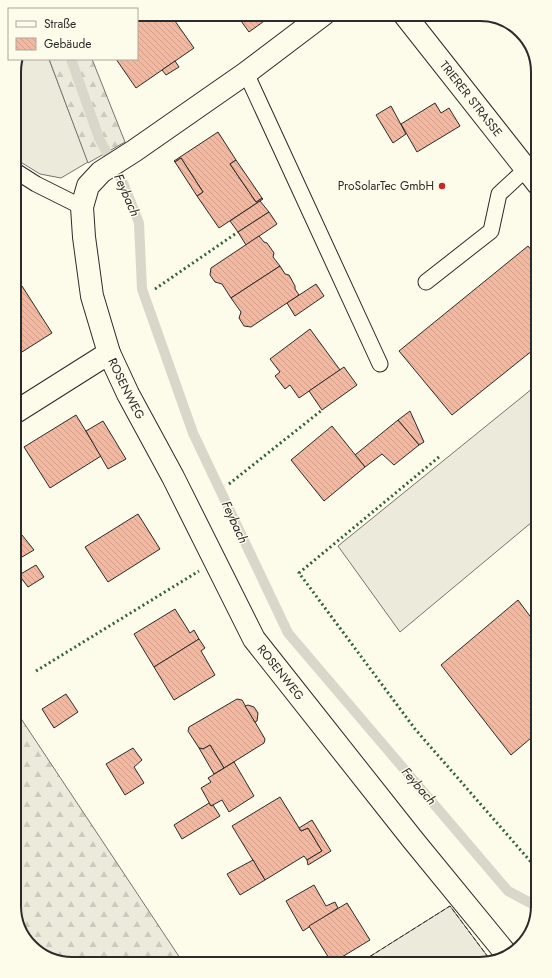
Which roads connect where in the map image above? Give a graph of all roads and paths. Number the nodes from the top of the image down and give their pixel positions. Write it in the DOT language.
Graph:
graph roads {
  1 [pos="315,21"];
  2 [pos="409,21"];
  3 [pos="246,73"];
  4 [pos="21,174"];
  5 [pos="531,176"];
  6 [pos="531,178"];
  7 [pos="82,207"];
  8 [pos="426,282"];
  9 [pos="109,353"];
  10 [pos="380,364"];
  11 [pos="21,409"];
  12 [pos="504,951"];
  1 -- 3 [label="street, ROSENWEG"];
  2 -- 5 [label="street, TRIERER STRASSE"];
  3 -- 7 [label="street, ROSENWEG"];
  3 -- 10 [label="lane"];
  4 -- 7 [label="lane"];
  6 -- 8 [label="lane"];
  7 -- 9 [label="street, ROSENWEG"];
  9 -- 11 [label="street, ROSENWEG"];
  9 -- 12 [label="street, ROSENWEG"];
}
